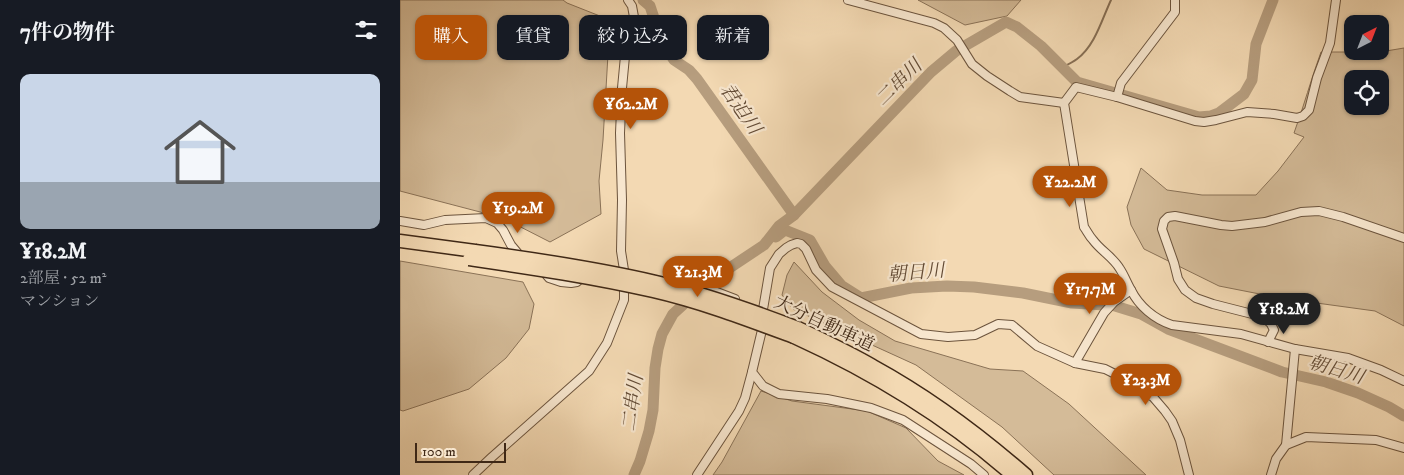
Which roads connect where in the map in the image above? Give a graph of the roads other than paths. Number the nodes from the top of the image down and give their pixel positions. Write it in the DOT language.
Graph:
graph roads {
  1 [pos="628,0"];
  2 [pos="848,0"];
  3 [pos="1175,0"];
  4 [pos="1336,0"];
  5 [pos="1117,97"];
  6 [pos="1064,103"];
  7 [pos="400,221"];
  8 [pos="1404,238"];
  9 [pos="400,241"];
  10 [pos="400,249"];
  11 [pos="472,255"];
  12 [pos="624,270"];
  13 [pos="1131,290"];
  14 [pos="762,309"];
  15 [pos="796,333"];
  16 [pos="1268,342"];
  17 [pos="1295,349"];
  18 [pos="1075,363"];
  19 [pos="752,372"];
  20 [pos="1404,381"];
  21 [pos="1286,445"];
  22 [pos="1404,448"];
  23 [pos="473,475"];
  24 [pos="696,475"];
  25 [pos="984,475"];
  26 [pos="1012,475"];
  27 [pos="1026,475"];
  28 [pos="1189,475"];
  29 [pos="1271,475"];
  1 -- 12 [label="street"];
  2 -- 6 [label="street"];
  3 -- 5 [label="street"];
  4 -- 5 [label="street"];
  5 -- 6 [label="street"];
  6 -- 13 [label="street"];
  7 -- 12 [label="street"];
  8 -- 16 [label="street"];
  9 -- 11 [label="highway, 大分自動車道"];
  10 -- 11 [label="highway, 大分自動車道"];
  11 -- 15 [label="highway, 大分自動車道, bridge"];
  12 -- 14 [label="street"];
  12 -- 23 [label="street"];
  13 -- 16 [label="street"];
  13 -- 18 [label="street"];
  14 -- 18 [label="street"];
  14 -- 19 [label="street"];
  15 -- 26 [label="highway, 大分自動車道"];
  15 -- 27 [label="highway, 大分自動車道"];
  16 -- 17 [label="street"];
  17 -- 20 [label="street"];
  17 -- 21 [label="street"];
  18 -- 28 [label="street"];
  19 -- 24 [label="street"];
  19 -- 25 [label="street"];
  21 -- 22 [label="street"];
  21 -- 29 [label="street"];
}
